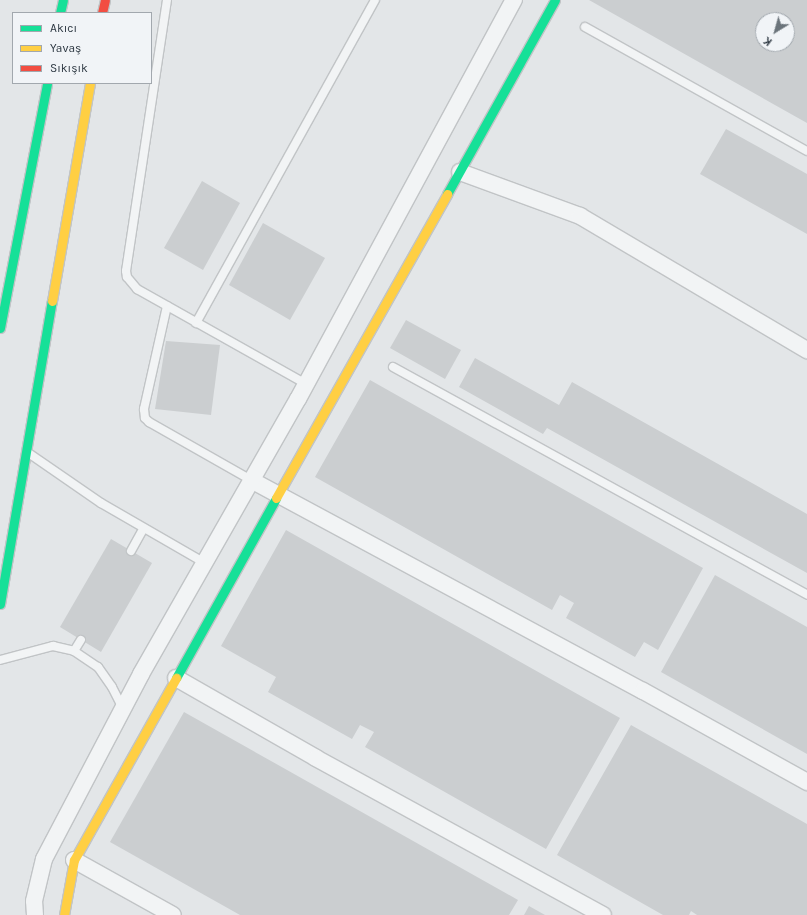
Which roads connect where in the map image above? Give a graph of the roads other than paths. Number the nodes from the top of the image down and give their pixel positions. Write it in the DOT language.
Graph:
graph roads {
  1 [pos="63,0"];
  2 [pos="105,0"];
  3 [pos="168,0"];
  4 [pos="375,0"];
  5 [pos="514,0"];
  6 [pos="555,0"];
  7 [pos="60,12"];
  8 [pos="102,12"];
  9 [pos="585,27"];
  10 [pos="47,84"];
  11 [pos="90,84"];
  12 [pos="807,151"];
  13 [pos="460,172"];
  14 [pos="167,306"];
  15 [pos="196,322"];
  16 [pos="0,328"];
  17 [pos="807,350"];
  18 [pos="393,367"];
  19 [pos="306,384"];
  20 [pos="26,451"];
  21 [pos="251,480"];
  22 [pos="278,494"];
  23 [pos="144,528"];
  24 [pos="131,551"];
  25 [pos="204,563"];
  26 [pos="807,595"];
  27 [pos="0,604"];
  28 [pos="81,640"];
  29 [pos="74,651"];
  30 [pos="0,660"];
  31 [pos="176,678"];
  32 [pos="123,709"];
  33 [pos="807,782"];
  34 [pos="74,860"];
  35 [pos="35,915"];
  36 [pos="64,915"];
  37 [pos="173,915"];
  38 [pos="603,915"];
  1 -- 7 [label="street"];
  2 -- 8 [label="street"];
  3 -- 14 [label="lane"];
  4 -- 15 [label="lane"];
  5 -- 19 [label="street"];
  6 -- 13 [label="street"];
  9 -- 12 [label="lane"];
  10 -- 16 [label="street"];
  11 -- 20 [label="street"];
  13 -- 17 [label="street"];
  13 -- 22 [label="street"];
  14 -- 15 [label="lane"];
  14 -- 21 [label="lane"];
  15 -- 19 [label="lane"];
  18 -- 26 [label="lane"];
  19 -- 21 [label="street"];
  20 -- 23 [label="lane"];
  20 -- 27 [label="street"];
  21 -- 22 [label="street"];
  21 -- 25 [label="street"];
  22 -- 31 [label="street"];
  22 -- 33 [label="street"];
  23 -- 24 [label="lane"];
  23 -- 25 [label="lane"];
  25 -- 32 [label="street"];
  28 -- 29 [label="lane"];
  29 -- 30 [label="lane"];
  29 -- 32 [label="lane"];
  31 -- 34 [label="street"];
  31 -- 38 [label="street"];
  32 -- 35 [label="street"];
  34 -- 36 [label="street"];
  34 -- 37 [label="street"];
}
